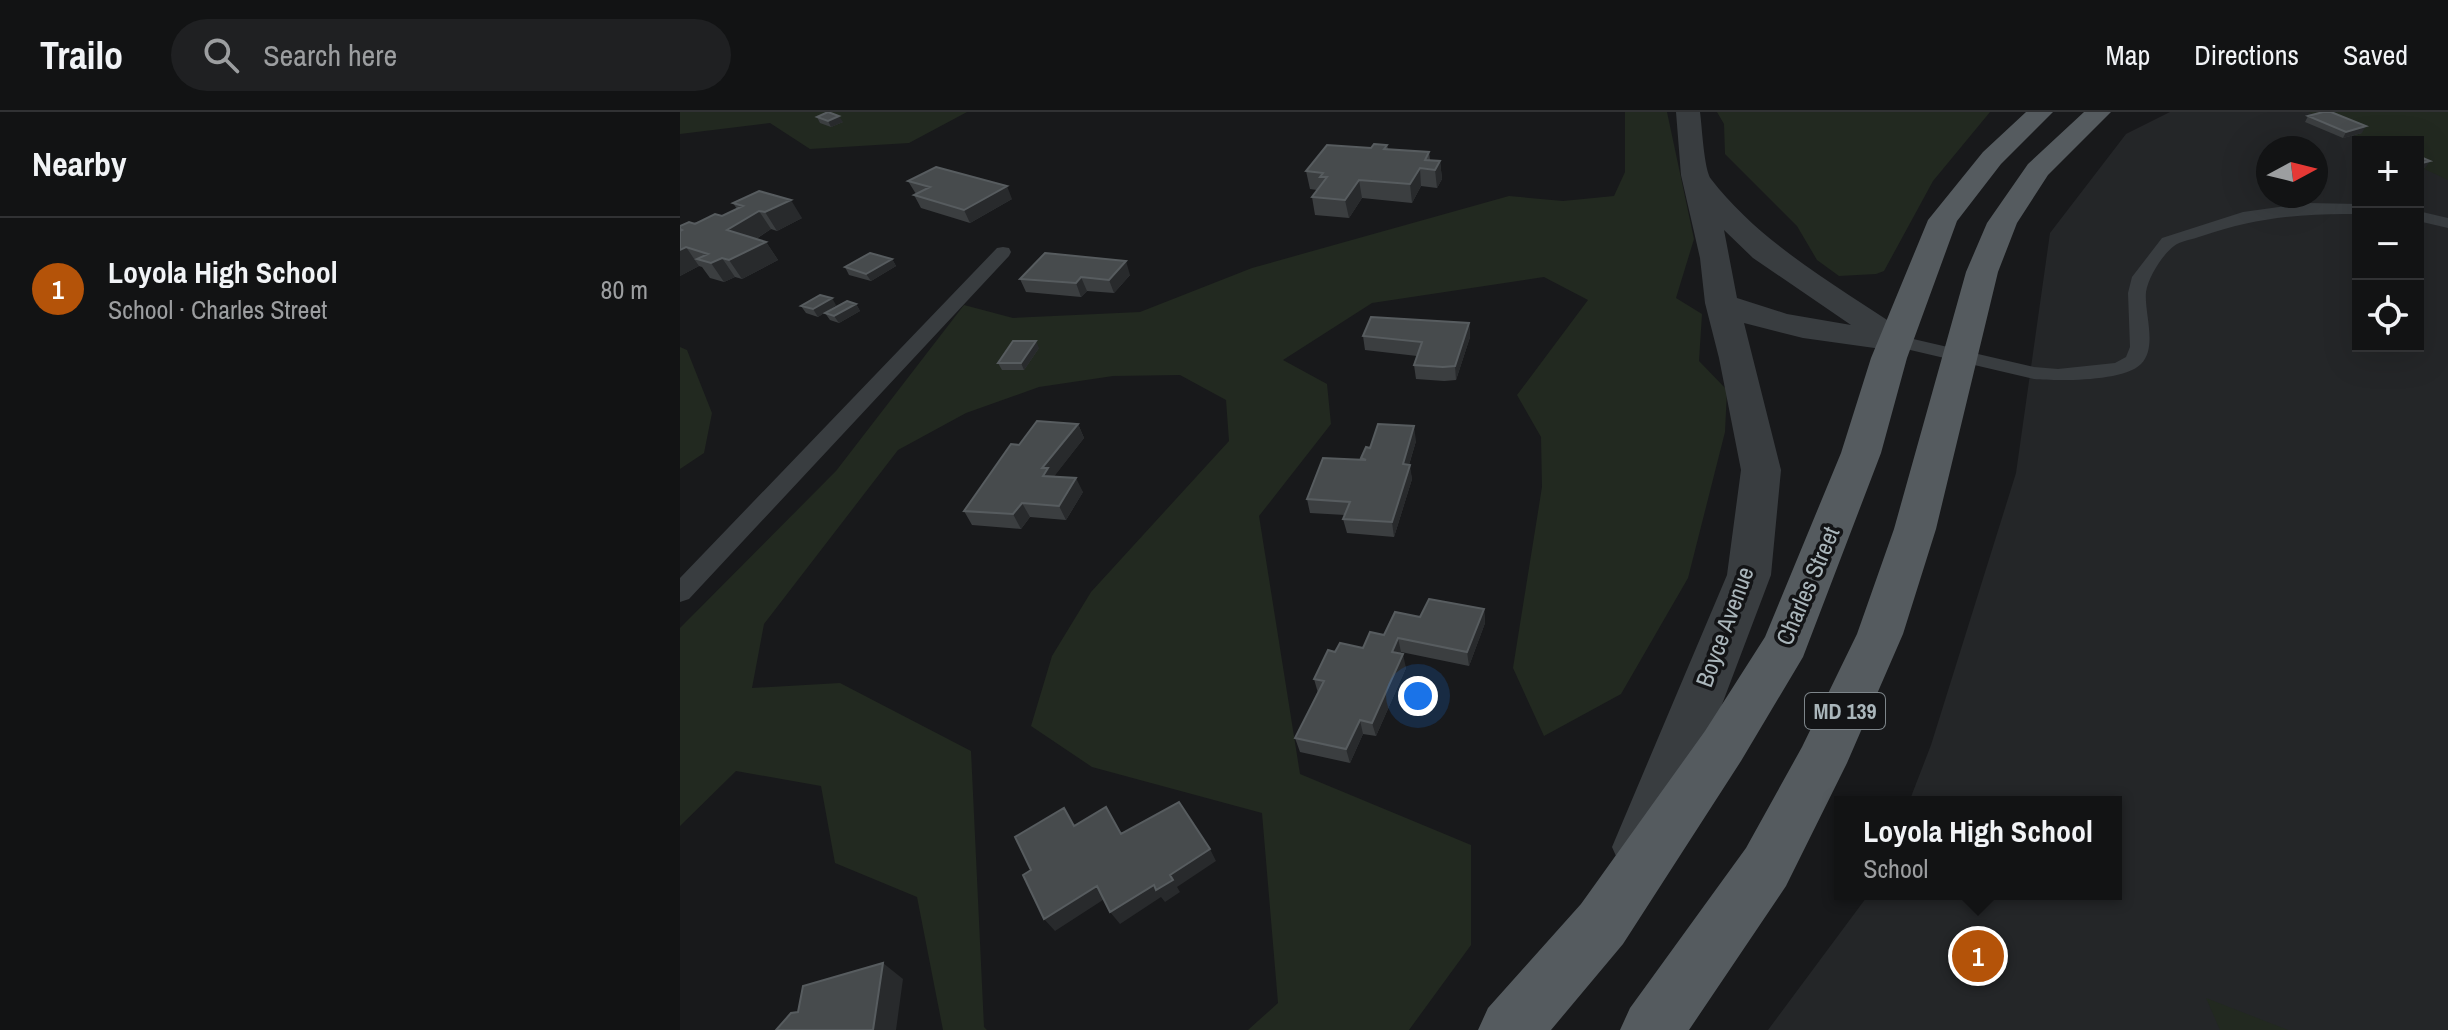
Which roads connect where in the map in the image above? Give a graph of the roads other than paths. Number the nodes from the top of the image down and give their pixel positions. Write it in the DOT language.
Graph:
graph roads {
  1 [pos="1688,112"];
  2 [pos="2041,112"];
  3 [pos="2099,112"];
  4 [pos="1695,175"];
  5 [pos="2352,209"];
  6 [pos="2424,217"];
  7 [pos="2448,223"];
  8 [pos="1003,252"];
  9 [pos="1721,303"];
  10 [pos="1896,341"];
  11 [pos="1960,357"];
  12 [pos="680,593"];
  13 [pos="1622,893"];
  14 [pos="1510,1030"];
  15 [pos="1652,1030"];
  1 -- 4 [label="street, Boyce Avenue"];
  2 -- 10 [label="main road, Charles Street"];
  3 -- 11 [label="main road, MD 139"];
  4 -- 9 [label="street, Boyce Avenue"];
  4 -- 10 [label="street"];
  5 -- 11 [label="lane"];
  6 -- 7 [label="lane"];
  8 -- 12 [label="lane"];
  9 -- 10 [label="street"];
  9 -- 13 [label="street, Boyce Avenue"];
  10 -- 11 [label="lane"];
  10 -- 13 [label="main road, Charles Street"];
  11 -- 15 [label="main road, MD 139"];
  13 -- 14 [label="main road, Charles Street"];
}
